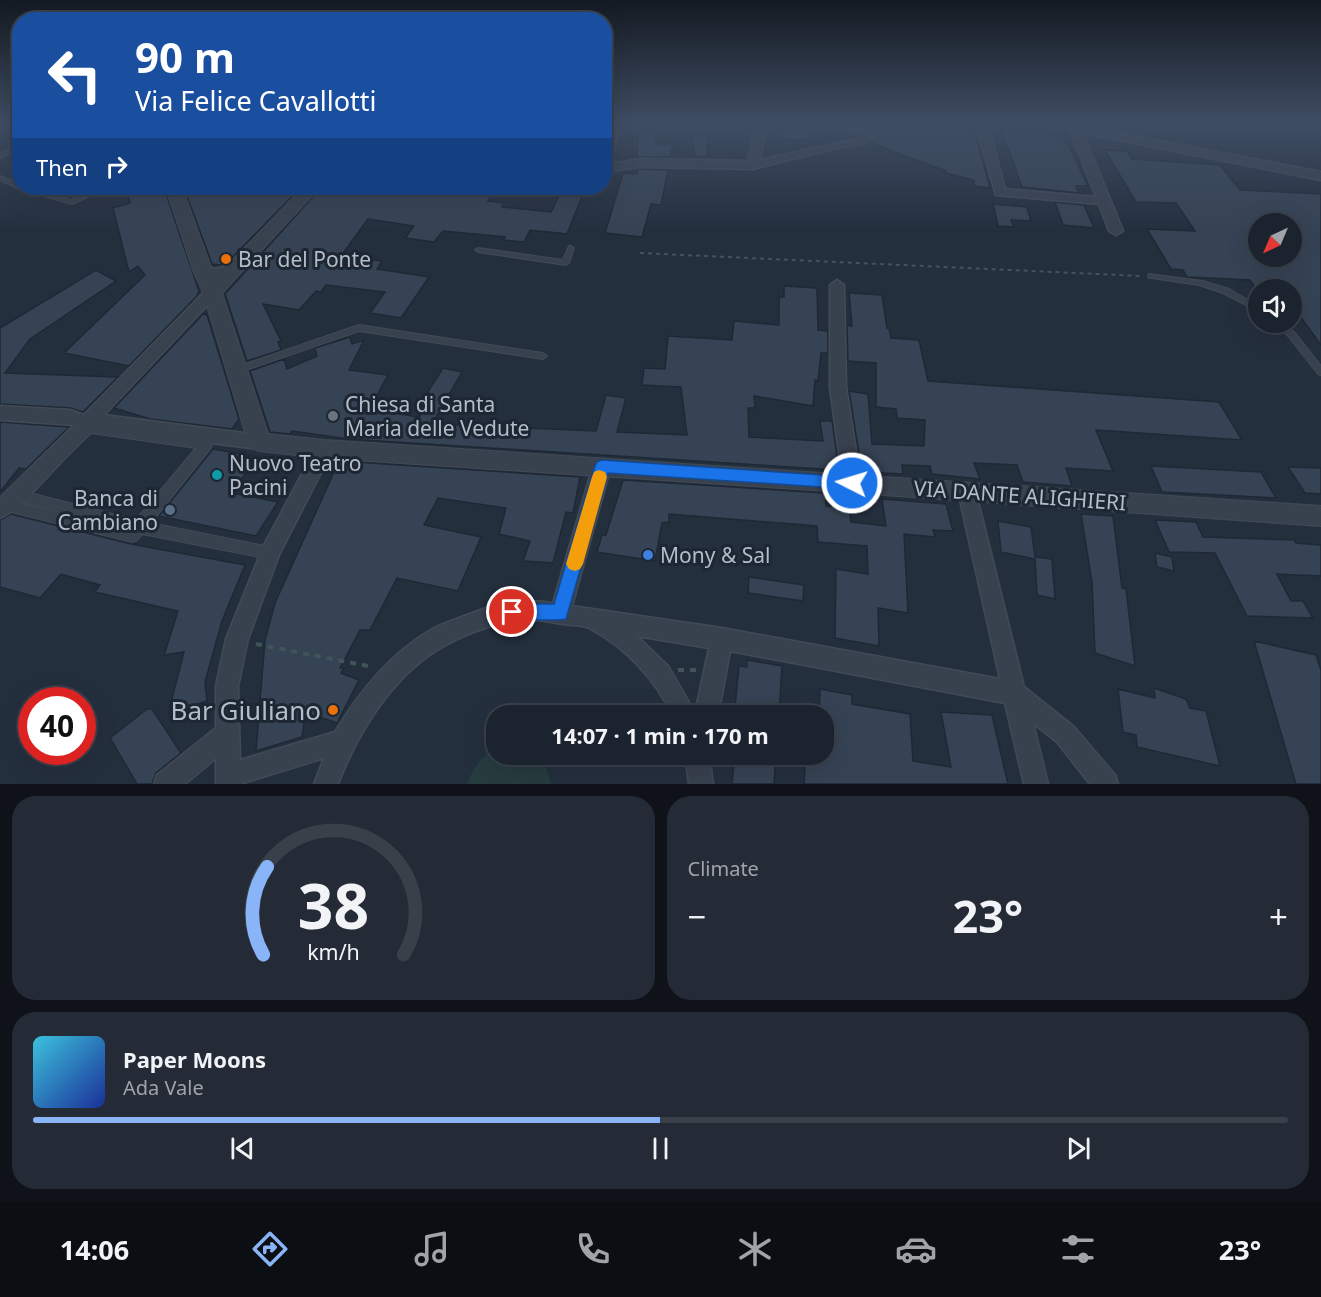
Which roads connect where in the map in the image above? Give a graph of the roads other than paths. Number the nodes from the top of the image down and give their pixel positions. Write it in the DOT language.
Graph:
graph roads {
  1 [pos="754,159"];
  2 [pos="780,159"];
  3 [pos="991,159"];
  4 [pos="1087,159"];
  5 [pos="1232,159"];
  6 [pos="753,165"];
  7 [pos="612,167"];
  8 [pos="1321,176"];
  9 [pos="48,195"];
  10 [pos="88,195"];
  11 [pos="176,195"];
  12 [pos="304,195"];
  13 [pos="1104,201"];
  14 [pos="1116,231"];
  15 [pos="571,249"];
  16 [pos="478,250"];
  17 [pos="236,267"];
  18 [pos="202,270"];
  19 [pos="1152,276"];
  20 [pos="837,285"];
  21 [pos="212,292"];
  22 [pos="1248,303"];
  23 [pos="1291,333"];
  24 [pos="543,356"];
  25 [pos="236,370"];
  26 [pos="1321,372"];
  27 [pos="0,413"];
  28 [pos="86,422"];
  29 [pos="259,441"];
  30 [pos="324,448"];
  31 [pos="602,466"];
  32 [pos="852,483"];
  33 [pos="967,490"];
  34 [pos="12,493"];
  35 [pos="0,510"];
  36 [pos="1321,516"];
  37 [pos="139,527"];
  38 [pos="270,553"];
  39 [pos="560,613"];
  40 [pos="723,639"];
  41 [pos="1014,693"];
  42 [pos="679,705"];
  43 [pos="708,705"];
  44 [pos="228,733"];
  45 [pos="343,741"];
  46 [pos="698,765"];
  47 [pos="324,779"];
  48 [pos="228,780"];
  49 [pos="166,784"];
  50 [pos="701,784"];
  51 [pos="1036,784"];
  52 [pos="1106,784"];
  1 -- 6 [label="street"];
  2 -- 6 [label="street"];
  3 -- 13 [label="street"];
  4 -- 13 [label="street"];
  5 -- 8 [label="street"];
  6 -- 7 [label="street"];
  9 -- 10 [label="lane"];
  11 -- 18 [label="street"];
  12 -- 17 [label="street"];
  13 -- 14 [label="street"];
  15 -- 16 [label="lane"];
  17 -- 18 [label="street"];
  17 -- 21 [label="street"];
  18 -- 21 [label="street"];
  19 -- 22 [label="lane"];
  20 -- 32 [label="street"];
  21 -- 25 [label="street"];
  21 -- 28 [label="street"];
  23 -- 26 [label="lane"];
  24 -- 25 [label="lane"];
  25 -- 29 [label="street"];
  27 -- 28 [label="street"];
  28 -- 29 [label="street"];
  28 -- 34 [label="street"];
  29 -- 30 [label="street, VIA DANTE ALIGHIERI"];
  30 -- 31 [label="street, VIA DANTE ALIGHIERI"];
  30 -- 38 [label="street"];
  31 -- 32 [label="street, VIA DANTE ALIGHIERI"];
  31 -- 39 [label="street"];
  32 -- 33 [label="street, VIA DANTE ALIGHIERI"];
  33 -- 36 [label="street, VIA DANTE ALIGHIERI"];
  33 -- 41 [label="street"];
  34 -- 35 [label="street"];
  34 -- 37 [label="street"];
  34 -- 37 [label="street"];
  37 -- 38 [label="street"];
  38 -- 44 [label="street"];
  39 -- 40 [label="street"];
  39 -- 42 [label="street"];
  39 -- 45 [label="street"];
  40 -- 41 [label="street"];
  40 -- 43 [label="street"];
  41 -- 51 [label="street"];
  41 -- 52 [label="street"];
  44 -- 48 [label="street"];
  44 -- 49 [label="street"];
  45 -- 47 [label="street"];
  45 -- 48 [label="street"];
  46 -- 50 [label="street"];
}
